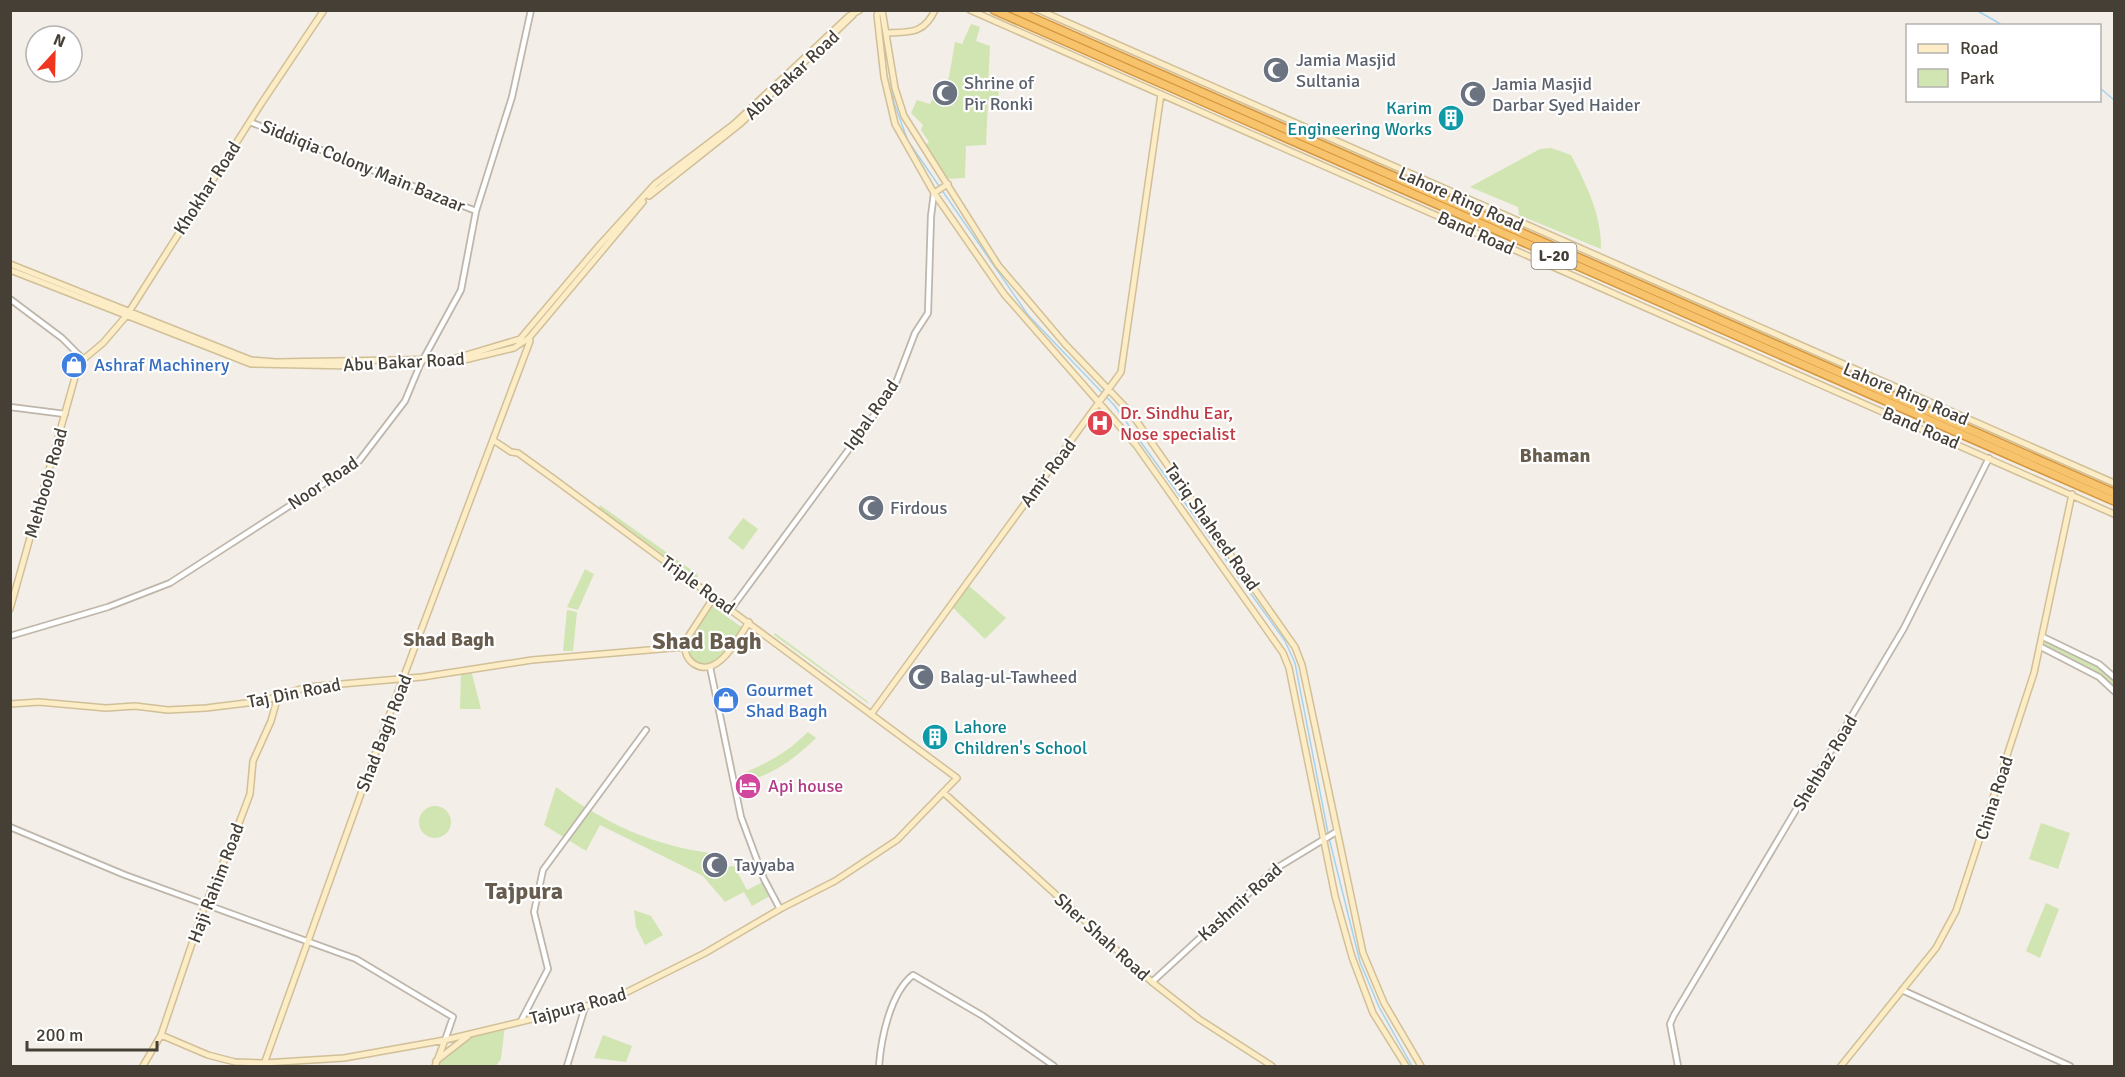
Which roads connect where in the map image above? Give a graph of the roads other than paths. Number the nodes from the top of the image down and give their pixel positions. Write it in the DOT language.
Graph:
graph roads {
  1 [pos="324,10"];
  2 [pos="531,10"];
  3 [pos="881,10"];
  4 [pos="935,10"];
  5 [pos="970,10"];
  6 [pos="994,10"];
  7 [pos="1015,10"];
  8 [pos="1039,10"];
  9 [pos="857,12"];
  10 [pos="887,33"];
  11 [pos="1161,94"];
  12 [pos="250,122"];
  13 [pos="947,185"];
  14 [pos="935,192"];
  15 [pos="476,211"];
  16 [pos="10,264"];
  17 [pos="10,270"];
  18 [pos="10,299"];
  19 [pos="128,313"];
  20 [pos="528,336"];
  21 [pos="83,359"];
  22 [pos="421,363"];
  23 [pos="1110,391"];
  24 [pos="1101,402"];
  25 [pos="10,407"];
  26 [pos="65,414"];
  27 [pos="494,440"];
  28 [pos="1989,458"];
  29 [pos="2115,483"];
  30 [pos="2115,493"];
  31 [pos="2072,494"];
  32 [pos="2115,501"];
  33 [pos="2115,514"];
  34 [pos="714,597"];
  35 [pos="10,609"];
  36 [pos="731,609"];
  37 [pos="749,622"];
  38 [pos="10,636"];
  39 [pos="2043,636"];
  40 [pos="684,647"];
  41 [pos="2041,647"];
  42 [pos="710,667"];
  43 [pos="2115,677"];
  44 [pos="404,679"];
  45 [pos="2115,692"];
  46 [pos="278,696"];
  47 [pos="10,704"];
  48 [pos="872,713"];
  49 [pos="646,730"];
  50 [pos="957,778"];
  51 [pos="944,793"];
  52 [pos="10,827"];
  53 [pos="1336,832"];
  54 [pos="1325,837"];
  55 [pos="205,905"];
  56 [pos="780,909"];
  57 [pos="308,940"];
  58 [pos="1152,982"];
  59 [pos="1902,990"];
  60 [pos="585,1007"];
  61 [pos="521,1021"];
  62 [pos="471,1034"];
  63 [pos="160,1035"];
  64 [pos="445,1040"];
  65 [pos="435,1064"];
  66 [pos="264,1065"];
  67 [pos="143,1066"];
  68 [pos="567,1066"];
  69 [pos="879,1066"];
  70 [pos="1054,1066"];
  71 [pos="1272,1066"];
  72 [pos="1406,1066"];
  73 [pos="1421,1066"];
  74 [pos="1678,1066"];
  75 [pos="1841,1066"];
  76 [pos="2070,1066"];
  1 -- 12 [label="main road, Khokhar Road"];
  2 -- 15 [label="street, Noor Road"];
  3 -- 10 [label="main road, Tariq Shaheed Road"];
  3 -- 14 [label="main road, Tariq Shaheed Road"];
  4 -- 10 [label="main road"];
  5 -- 11 [label="main road, Band Road"];
  6 -- 32 [label="highway, Lahore Ring Road / L-20"];
  7 -- 30 [label="highway, Lahore Ring Road / L-20"];
  8 -- 29 [label="main road, Band Road"];
  9 -- 20 [label="main road, Abu Bakar Road"];
  10 -- 13 [label="main road, Tariq Shaheed Road"];
  11 -- 23 [label="main road, Amir Road"];
  11 -- 28 [label="main road, Band Road"];
  12 -- 15 [label="street, Siddiqia Colony Main Bazaar"];
  12 -- 19 [label="main road, Khokhar Road"];
  13 -- 14 [label="main road"];
  13 -- 23 [label="main road, Tariq Shaheed Road"];
  14 -- 24 [label="main road, Tariq Shaheed Road"];
  14 -- 36 [label="street, Iqbal Road"];
  15 -- 22 [label="street, Noor Road"];
  16 -- 19 [label="main road, Abu Bakar Road"];
  17 -- 19 [label="main road, Abu Bakar Road"];
  18 -- 21 [label="street"];
  19 -- 21 [label="main road, Khokhar Road"];
  19 -- 22 [label="main road, Abu Bakar Road"];
  20 -- 22 [label="main road, Abu Bakar Road"];
  20 -- 27 [label="main road, Shad Bagh Road"];
  21 -- 26 [label="main road, Mehboob Road"];
  22 -- 38 [label="street, Noor Road"];
  23 -- 24 [label="main road, Amir Road"];
  23 -- 53 [label="main road, Tariq Shaheed Road"];
  24 -- 48 [label="main road, Amir Road"];
  24 -- 54 [label="main road, Tariq Shaheed Road"];
  25 -- 26 [label="street"];
  26 -- 35 [label="main road, Mehboob Road"];
  27 -- 34 [label="main road, Triple Road"];
  27 -- 44 [label="main road, Shad Bagh Road"];
  28 -- 31 [label="main road, Band Road"];
  28 -- 74 [label="street, Shehbaz Road"];
  31 -- 33 [label="main road, Band Road"];
  31 -- 39 [label="main road, China Road"];
  34 -- 36 [label="main road, Triple Road"];
  34 -- 40 [label="main road"];
  36 -- 37 [label="main road, Triple Road"];
  37 -- 42 [label="main road"];
  37 -- 48 [label="main road, Triple Road"];
  39 -- 41 [label="main road, China Road"];
  39 -- 43 [label="street"];
  40 -- 42 [label="main road"];
  40 -- 44 [label="main road, Taj Din Road"];
  41 -- 45 [label="street"];
  41 -- 59 [label="main road, China Road"];
  42 -- 56 [label="street"];
  44 -- 46 [label="main road, Taj Din Road"];
  44 -- 57 [label="main road, Shad Bagh Road"];
  46 -- 47 [label="main road, Taj Din Road"];
  46 -- 55 [label="main road, Haji Rahim Road"];
  48 -- 50 [label="main road, Triple Road"];
  49 -- 61 [label="street"];
  50 -- 51 [label="main road, Tajpura Road"];
  51 -- 56 [label="main road, Tajpura Road"];
  51 -- 58 [label="main road, Sher Shah Road"];
  52 -- 55 [label="street"];
  53 -- 54 [label="street, Kashmir Road"];
  53 -- 73 [label="main road, Tariq Shaheed Road"];
  54 -- 58 [label="street, Kashmir Road"];
  54 -- 72 [label="main road, Tariq Shaheed Road"];
  55 -- 57 [label="street"];
  55 -- 63 [label="main road, Haji Rahim Road"];
  56 -- 60 [label="main road, Tajpura Road"];
  57 -- 64 [label="street"];
  57 -- 66 [label="main road, Shad Bagh Road"];
  58 -- 71 [label="main road, Sher Shah Road"];
  59 -- 75 [label="main road, China Road"];
  59 -- 76 [label="street"];
  60 -- 61 [label="main road, Tajpura Road"];
  60 -- 68 [label="street"];
  61 -- 62 [label="main road, Tajpura Road"];
  62 -- 64 [label="main road, Tajpura Road"];
  62 -- 65 [label="main road"];
  63 -- 66 [label="main road, Tajpura Road"];
  63 -- 67 [label="main road, Haji Rahim Road"];
  64 -- 65 [label="main road"];
  64 -- 66 [label="main road, Tajpura Road"];
  69 -- 70 [label="street"];
}
